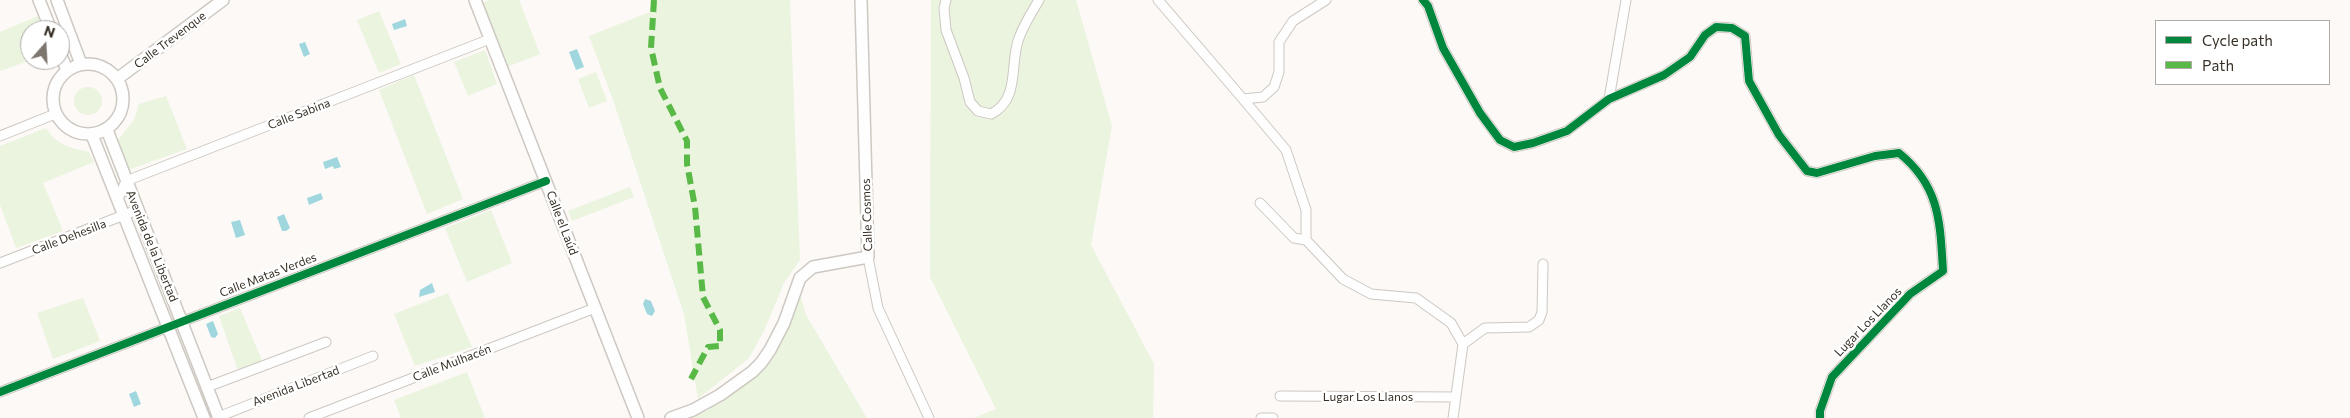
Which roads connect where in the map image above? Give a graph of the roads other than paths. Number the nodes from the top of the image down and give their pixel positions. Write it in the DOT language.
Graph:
graph roads {
  1 [pos="39,0"];
  2 [pos="57,0"];
  3 [pos="223,0"];
  4 [pos="475,0"];
  5 [pos="861,0"];
  6 [pos="946,0"];
  7 [pos="1039,0"];
  8 [pos="1158,0"];
  9 [pos="1326,0"];
  10 [pos="1423,0"];
  11 [pos="1626,0"];
  12 [pos="47,20"];
  13 [pos="490,38"];
  14 [pos="81,64"];
  15 [pos="70,69"];
  16 [pos="67,70"];
  17 [pos="117,79"];
  18 [pos="1243,98"];
  19 [pos="1608,99"];
  20 [pos="55,114"];
  21 [pos="107,130"];
  22 [pos="92,135"];
  23 [pos="0,136"];
  24 [pos="546,180"];
  25 [pos="126,182"];
  26 [pos="118,199"];
  27 [pos="1260,203"];
  28 [pos="137,210"];
  29 [pos="125,215"];
  30 [pos="1306,240"];
  31 [pos="868,257"];
  32 [pos="0,264"];
  33 [pos="1543,264"];
  34 [pos="595,308"];
  35 [pos="181,320"];
  36 [pos="167,326"];
  37 [pos="326,342"];
  38 [pos="1463,344"];
  39 [pos="373,356"];
  40 [pos="207,387"];
  41 [pos="0,392"];
  42 [pos="1280,396"];
  43 [pos="1456,397"];
  44 [pos="218,417"];
  45 [pos="204,418"];
  46 [pos="309,418"];
  47 [pos="638,418"];
  48 [pos="671,418"];
  49 [pos="930,418"];
  50 [pos="1261,418"];
  51 [pos="1273,418"];
  52 [pos="1453,418"];
  53 [pos="1820,418"];
  1 -- 12 [label="street"];
  2 -- 14 [label="street"];
  3 -- 17 [label="street, Calle Trevenque"];
  4 -- 13 [label="street, Calle el Laúd"];
  5 -- 31 [label="street, Calle Cosmos"];
  6 -- 7 [label="street"];
  8 -- 18 [label="street"];
  9 -- 18 [label="street"];
  10 -- 19 [label="street, Lugar Los Llanos"];
  11 -- 19 [label="street"];
  13 -- 24 [label="street, Calle el Laúd"];
  13 -- 25 [label="street, Calle Sabina"];
  14 -- 15 [label="street"];
  14 -- 17 [label="street"];
  16 -- 20 [label="street"];
  17 -- 21 [label="street"];
  18 -- 30 [label="street"];
  19 -- 53 [label="street, Lugar Los Llanos"];
  20 -- 22 [label="street"];
  20 -- 23 [label="street"];
  21 -- 22 [label="street"];
  21 -- 25 [label="street, Avenida de la Libertad"];
  22 -- 26 [label="street, Avenida de la Libertad"];
  24 -- 34 [label="street, Calle el Laúd"];
  24 -- 35 [label="street, Calle Matas Verdes"];
  25 -- 26 [label="street"];
  25 -- 28 [label="street, Avenida de la Libertad"];
  26 -- 29 [label="street, Avenida de la Libertad"];
  27 -- 30 [label="street"];
  28 -- 29 [label="street, Calle Dehesilla"];
  28 -- 35 [label="street, Avenida de la Libertad"];
  29 -- 32 [label="street, Calle Dehesilla"];
  29 -- 36 [label="street, Avenida de la Libertad"];
  30 -- 38 [label="street"];
  31 -- 48 [label="street"];
  31 -- 49 [label="street, Calle Cosmos"];
  33 -- 38 [label="street"];
  34 -- 46 [label="street, Calle Mulhacén"];
  34 -- 47 [label="street, Calle el Laúd"];
  35 -- 36 [label="street, Calle Matas Verdes"];
  35 -- 40 [label="street, Avenida de la Libertad"];
  36 -- 41 [label="street, Calle Matas Verdes"];
  36 -- 45 [label="street, Avenida de la Libertad"];
  37 -- 40 [label="street"];
  38 -- 43 [label="street"];
  39 -- 44 [label="street, Avenida Libertad"];
  40 -- 44 [label="street, Avenida de la Libertad"];
  42 -- 43 [label="street, Lugar Los Llanos"];
  43 -- 52 [label="street"];
  50 -- 51 [label="street"];
}
